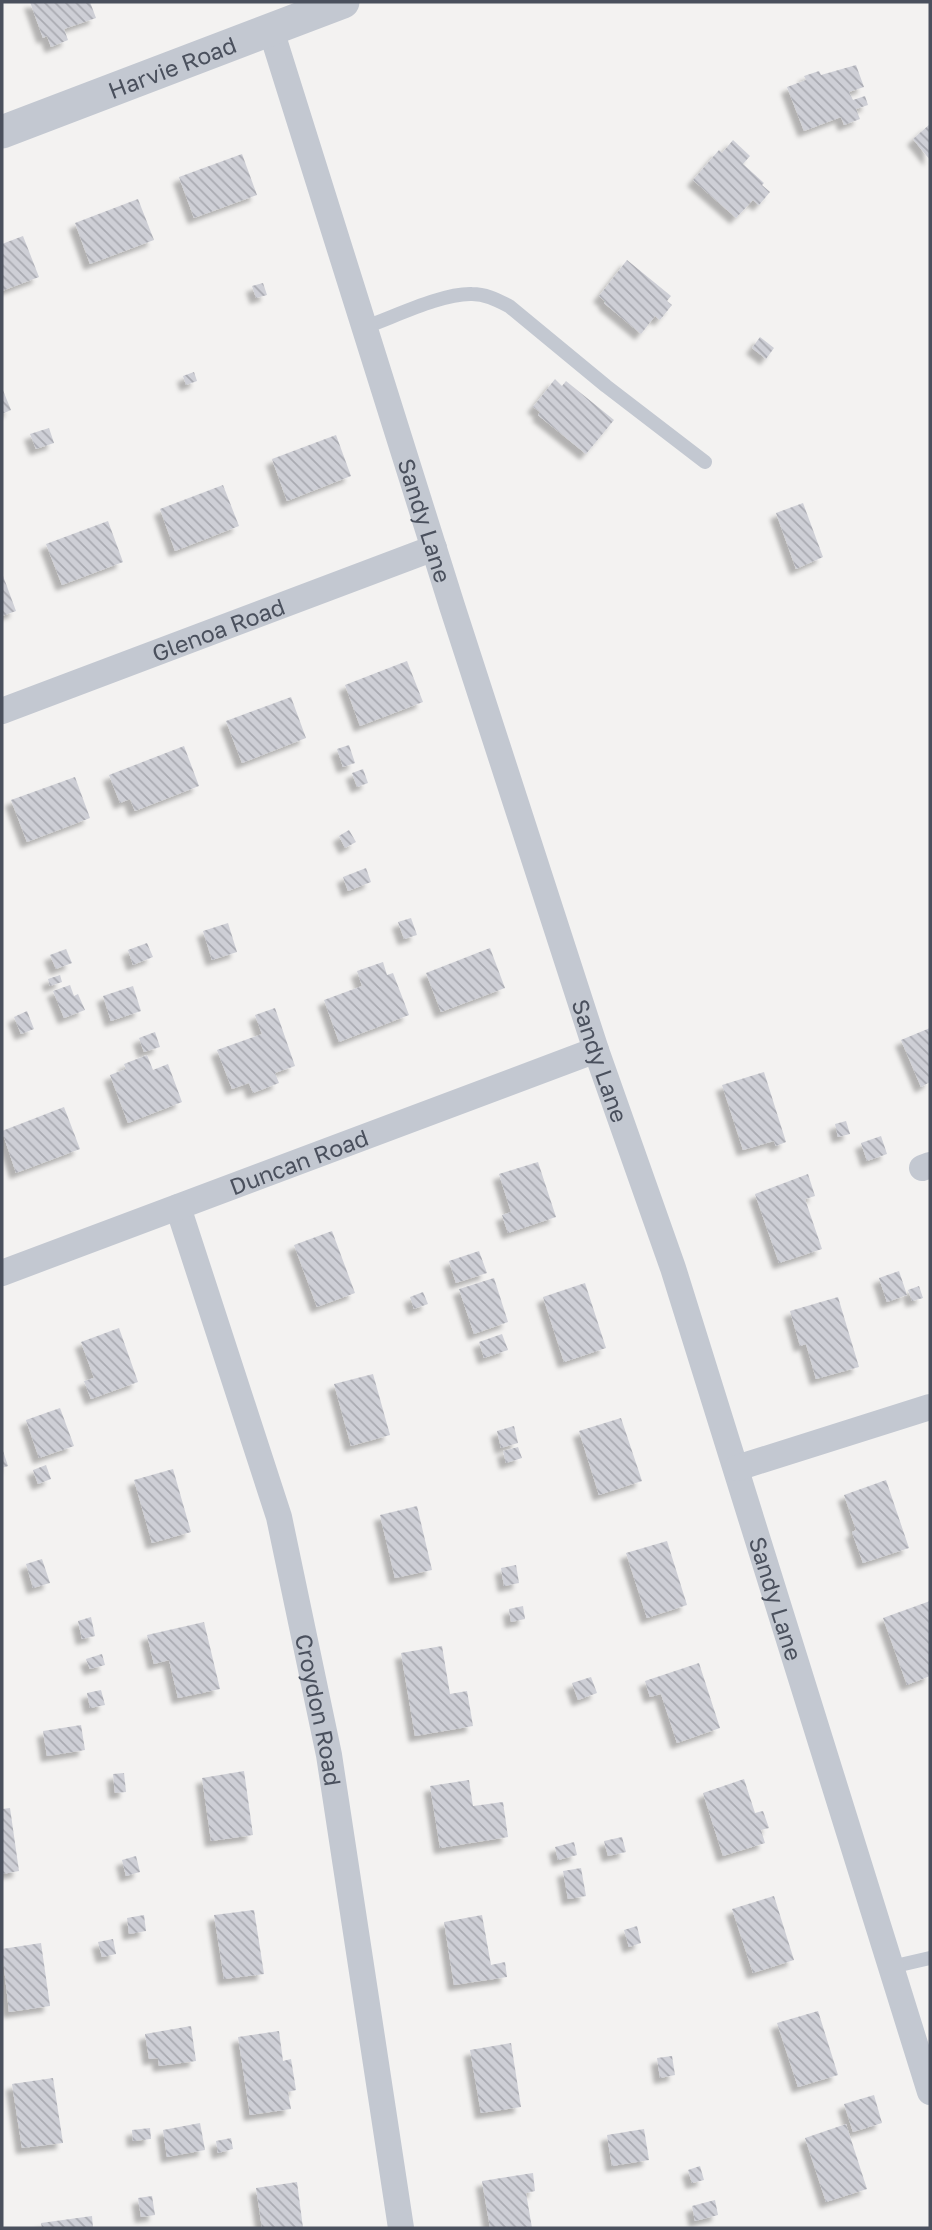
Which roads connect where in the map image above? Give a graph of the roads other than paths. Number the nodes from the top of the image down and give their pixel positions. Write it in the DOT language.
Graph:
graph roads {
  1 [pos="343,2"];
  2 [pos="271,30"];
  3 [pos="2,132"];
  4 [pos="365,327"];
  5 [pos="705,462"];
  6 [pos="434,548"];
  7 [pos="2,711"];
  8 [pos="596,1050"];
  9 [pos="178,1207"];
  10 [pos="2,1273"];
  11 [pos="930,1407"];
  12 [pos="737,1468"];
  13 [pos="930,1958"];
  14 [pos="891,1967"];
  15 [pos="930,2092"];
  16 [pos="401,2228"];
  1 -- 2 [label="street, Harvie Road"];
  2 -- 3 [label="street, Harvie Road"];
  2 -- 4 [label="street, Sandy Lane"];
  4 -- 5 [label="lane"];
  4 -- 6 [label="street, Sandy Lane"];
  6 -- 7 [label="street, Glenoa Road"];
  6 -- 8 [label="street, Sandy Lane"];
  8 -- 9 [label="street, Duncan Road"];
  8 -- 12 [label="street, Sandy Lane"];
  9 -- 10 [label="street, Duncan Road"];
  9 -- 16 [label="street, Croydon Road"];
  11 -- 12 [label="street"];
  12 -- 14 [label="street, Sandy Lane"];
  13 -- 14 [label="lane"];
  14 -- 15 [label="street, Sandy Lane"];
}
